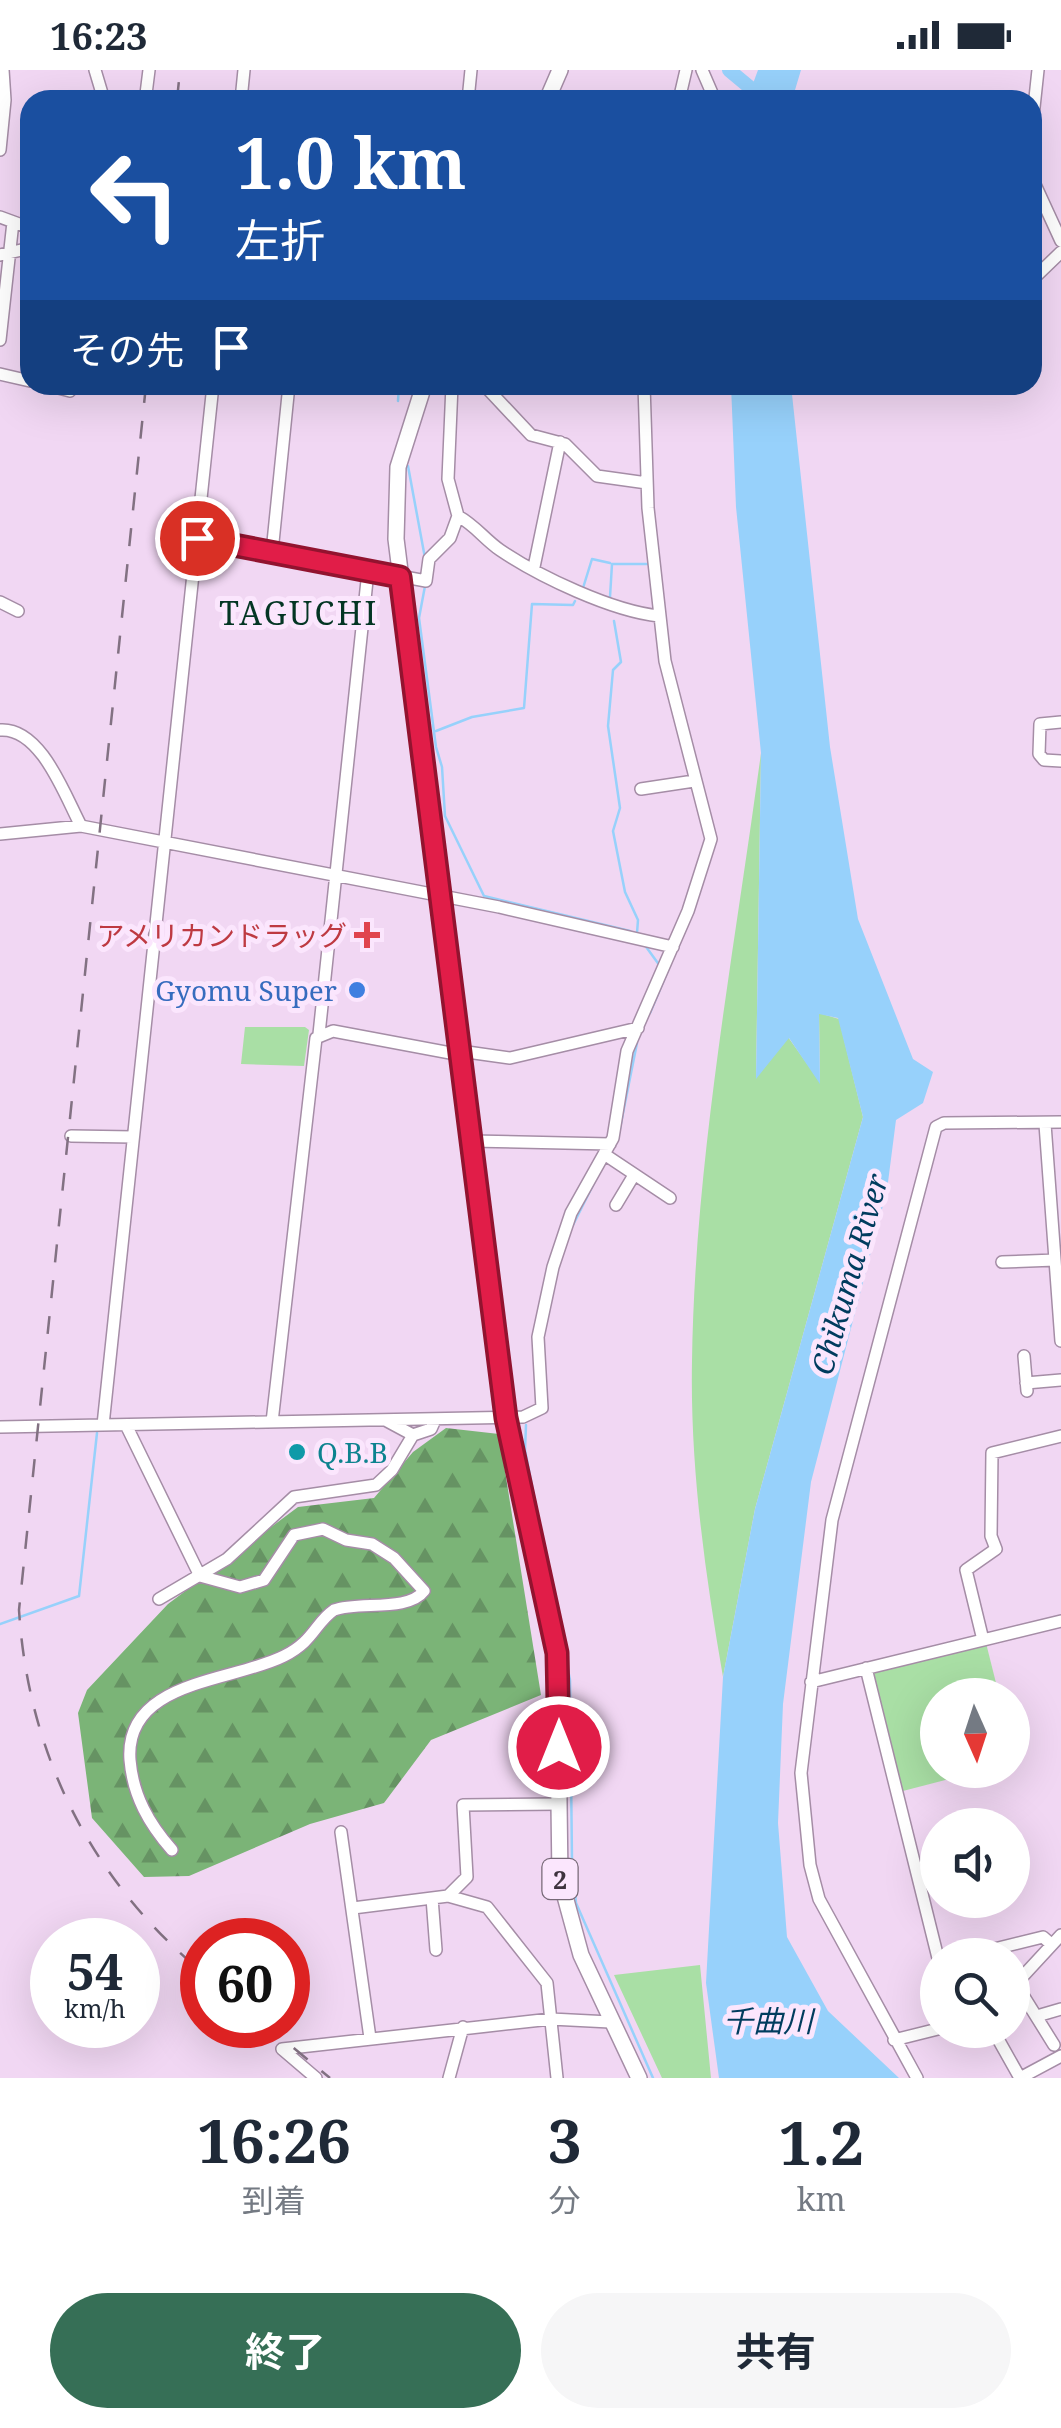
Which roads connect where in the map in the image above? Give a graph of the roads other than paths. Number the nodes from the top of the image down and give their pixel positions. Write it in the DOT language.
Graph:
graph roads {
  1 [pos="3,70"];
  2 [pos="0,150"];
  3 [pos="1042,200"];
  4 [pos="6,219"];
  5 [pos="1061,241"];
  6 [pos="1061,252"];
  7 [pos="4,253"];
  8 [pos="1042,270"];
  9 [pos="0,340"];
  10 [pos="212,395"];
  11 [pos="288,395"];
  12 [pos="421,395"];
  13 [pos="452,395"];
  14 [pos="493,395"];
  15 [pos="644,395"];
  16 [pos="560,442"];
  17 [pos="647,483"];
  18 [pos="458,516"];
  19 [pos="197,538"];
  20 [pos="272,552"];
  21 [pos="534,567"];
  22 [pos="368,571"];
  23 [pos="400,577"];
  24 [pos="0,602"];
  25 [pos="18,611"];
  26 [pos="659,616"];
  27 [pos="1061,722"];
  28 [pos="0,730"];
  29 [pos="1061,761"];
  30 [pos="694,781"];
  31 [pos="641,789"];
  32 [pos="81,826"];
  33 [pos="0,834"];
  34 [pos="165,842"];
  35 [pos="334,875"];
  36 [pos="440,895"];
  37 [pos="673,947"];
  38 [pos="638,1028"];
  39 [pos="319,1034"];
  40 [pos="460,1053"];
  41 [pos="1061,1122"];
  42 [pos="1045,1124"];
  43 [pos="72,1136"];
  44 [pos="130,1137"];
  45 [pos="472,1141"];
  46 [pos="607,1149"];
  47 [pos="634,1174"];
  48 [pos="1055,1185"];
  49 [pos="670,1198"];
  50 [pos="616,1205"];
  51 [pos="1055,1260"];
  52 [pos="1002,1262"];
  53 [pos="1061,1341"];
  54 [pos="1024,1356"];
  55 [pos="1061,1380"];
  56 [pos="506,1418"];
  57 [pos="434,1420"];
  58 [pos="387,1421"];
  59 [pos="272,1422"];
  60 [pos="103,1425"];
  61 [pos="126,1425"];
  62 [pos="0,1427"];
  63 [pos="413,1435"];
  64 [pos="1061,1436"];
  65 [pos="200,1576"];
  66 [pos="159,1600"];
  67 [pos="1061,1621"];
  68 [pos="984,1640"];
  69 [pos="866,1668"];
  70 [pos="811,1682"];
  71 [pos="559,1804"];
  72 [pos="341,1832"];
  73 [pos="172,1850"];
  74 [pos="448,1896"];
  75 [pos="432,1898"];
  76 [pos="353,1908"];
  77 [pos="1061,1935"];
  78 [pos="933,1938"];
  79 [pos="1030,1940"];
  80 [pos="1050,1944"];
  81 [pos="436,1950"];
  82 [pos="1030,1967"];
  83 [pos="1030,2007"];
  84 [pos="1061,2009"];
  85 [pos="1037,2016"];
  86 [pos="551,2019"];
  87 [pos="610,2022"];
  88 [pos="463,2027"];
  89 [pos="920,2034"];
  90 [pos="370,2038"];
  91 [pos="894,2040"];
  92 [pos="1003,2048"];
  93 [pos="1058,2051"];
  94 [pos="316,2078"];
  95 [pos="449,2078"];
  96 [pos="557,2078"];
  97 [pos="639,2078"];
  98 [pos="916,2078"];
  99 [pos="1020,2078"];
  1 -- 2 [label="street"];
  3 -- 5 [label="street"];
  4 -- 7 [label="street"];
  6 -- 8 [label="street"];
  7 -- 9 [label="street"];
  10 -- 19 [label="street"];
  11 -- 20 [label="street"];
  12 -- 23 [label="main road, 2"];
  13 -- 18 [label="street"];
  14 -- 16 [label="street"];
  15 -- 17 [label="street"];
  16 -- 17 [label="street"];
  16 -- 21 [label="street"];
  17 -- 26 [label="street"];
  18 -- 21 [label="street"];
  18 -- 23 [label="street"];
  19 -- 20 [label="street"];
  19 -- 34 [label="street"];
  20 -- 22 [label="street"];
  21 -- 26 [label="street"];
  22 -- 23 [label="street"];
  22 -- 35 [label="street"];
  23 -- 36 [label="main road, 2"];
  24 -- 25 [label="street"];
  26 -- 30 [label="street"];
  27 -- 29 [label="street"];
  28 -- 32 [label="street"];
  30 -- 31 [label="street"];
  30 -- 37 [label="street"];
  32 -- 33 [label="street"];
  32 -- 34 [label="street"];
  34 -- 35 [label="street"];
  34 -- 44 [label="street"];
  35 -- 36 [label="street"];
  35 -- 39 [label="street"];
  36 -- 37 [label="street"];
  36 -- 40 [label="main road, 2"];
  37 -- 38 [label="street"];
  38 -- 40 [label="street"];
  38 -- 46 [label="street"];
  39 -- 40 [label="street"];
  39 -- 59 [label="street"];
  40 -- 45 [label="main road, 2"];
  41 -- 42 [label="street"];
  42 -- 48 [label="street"];
  42 -- 70 [label="street"];
  43 -- 44 [label="street"];
  44 -- 60 [label="street"];
  45 -- 46 [label="street"];
  45 -- 56 [label="main road, 2"];
  46 -- 47 [label="street"];
  46 -- 56 [label="street"];
  47 -- 49 [label="street"];
  47 -- 50 [label="street"];
  48 -- 51 [label="street"];
  51 -- 52 [label="street"];
  51 -- 53 [label="street"];
  54 -- 55 [label="street"];
  56 -- 57 [label="street"];
  56 -- 71 [label="main road, 2"];
  57 -- 58 [label="street"];
  57 -- 63 [label="street"];
  58 -- 59 [label="street"];
  58 -- 63 [label="street"];
  59 -- 61 [label="street"];
  60 -- 61 [label="street"];
  60 -- 62 [label="street"];
  61 -- 65 [label="street"];
  63 -- 65 [label="street"];
  64 -- 68 [label="street"];
  65 -- 66 [label="street"];
  65 -- 73 [label="street"];
  67 -- 68 [label="street"];
  68 -- 69 [label="street"];
  69 -- 70 [label="street"];
  69 -- 78 [label="street"];
  70 -- 91 [label="street"];
  71 -- 74 [label="street"];
  71 -- 87 [label="main road, 2"];
  72 -- 76 [label="street"];
  74 -- 75 [label="street"];
  74 -- 86 [label="street"];
  75 -- 76 [label="street"];
  75 -- 81 [label="street"];
  76 -- 90 [label="street"];
  77 -- 80 [label="street"];
  79 -- 80 [label="street"];
  80 -- 82 [label="street"];
  83 -- 85 [label="street"];
  84 -- 85 [label="street"];
  85 -- 93 [label="street"];
  86 -- 87 [label="street"];
  86 -- 88 [label="street"];
  86 -- 96 [label="street"];
  87 -- 97 [label="main road, 2"];
  88 -- 90 [label="street"];
  88 -- 95 [label="street"];
  89 -- 91 [label="street"];
  90 -- 94 [label="street"];
  91 -- 98 [label="street"];
  92 -- 99 [label="street"];
  93 -- 99 [label="street"];
}
